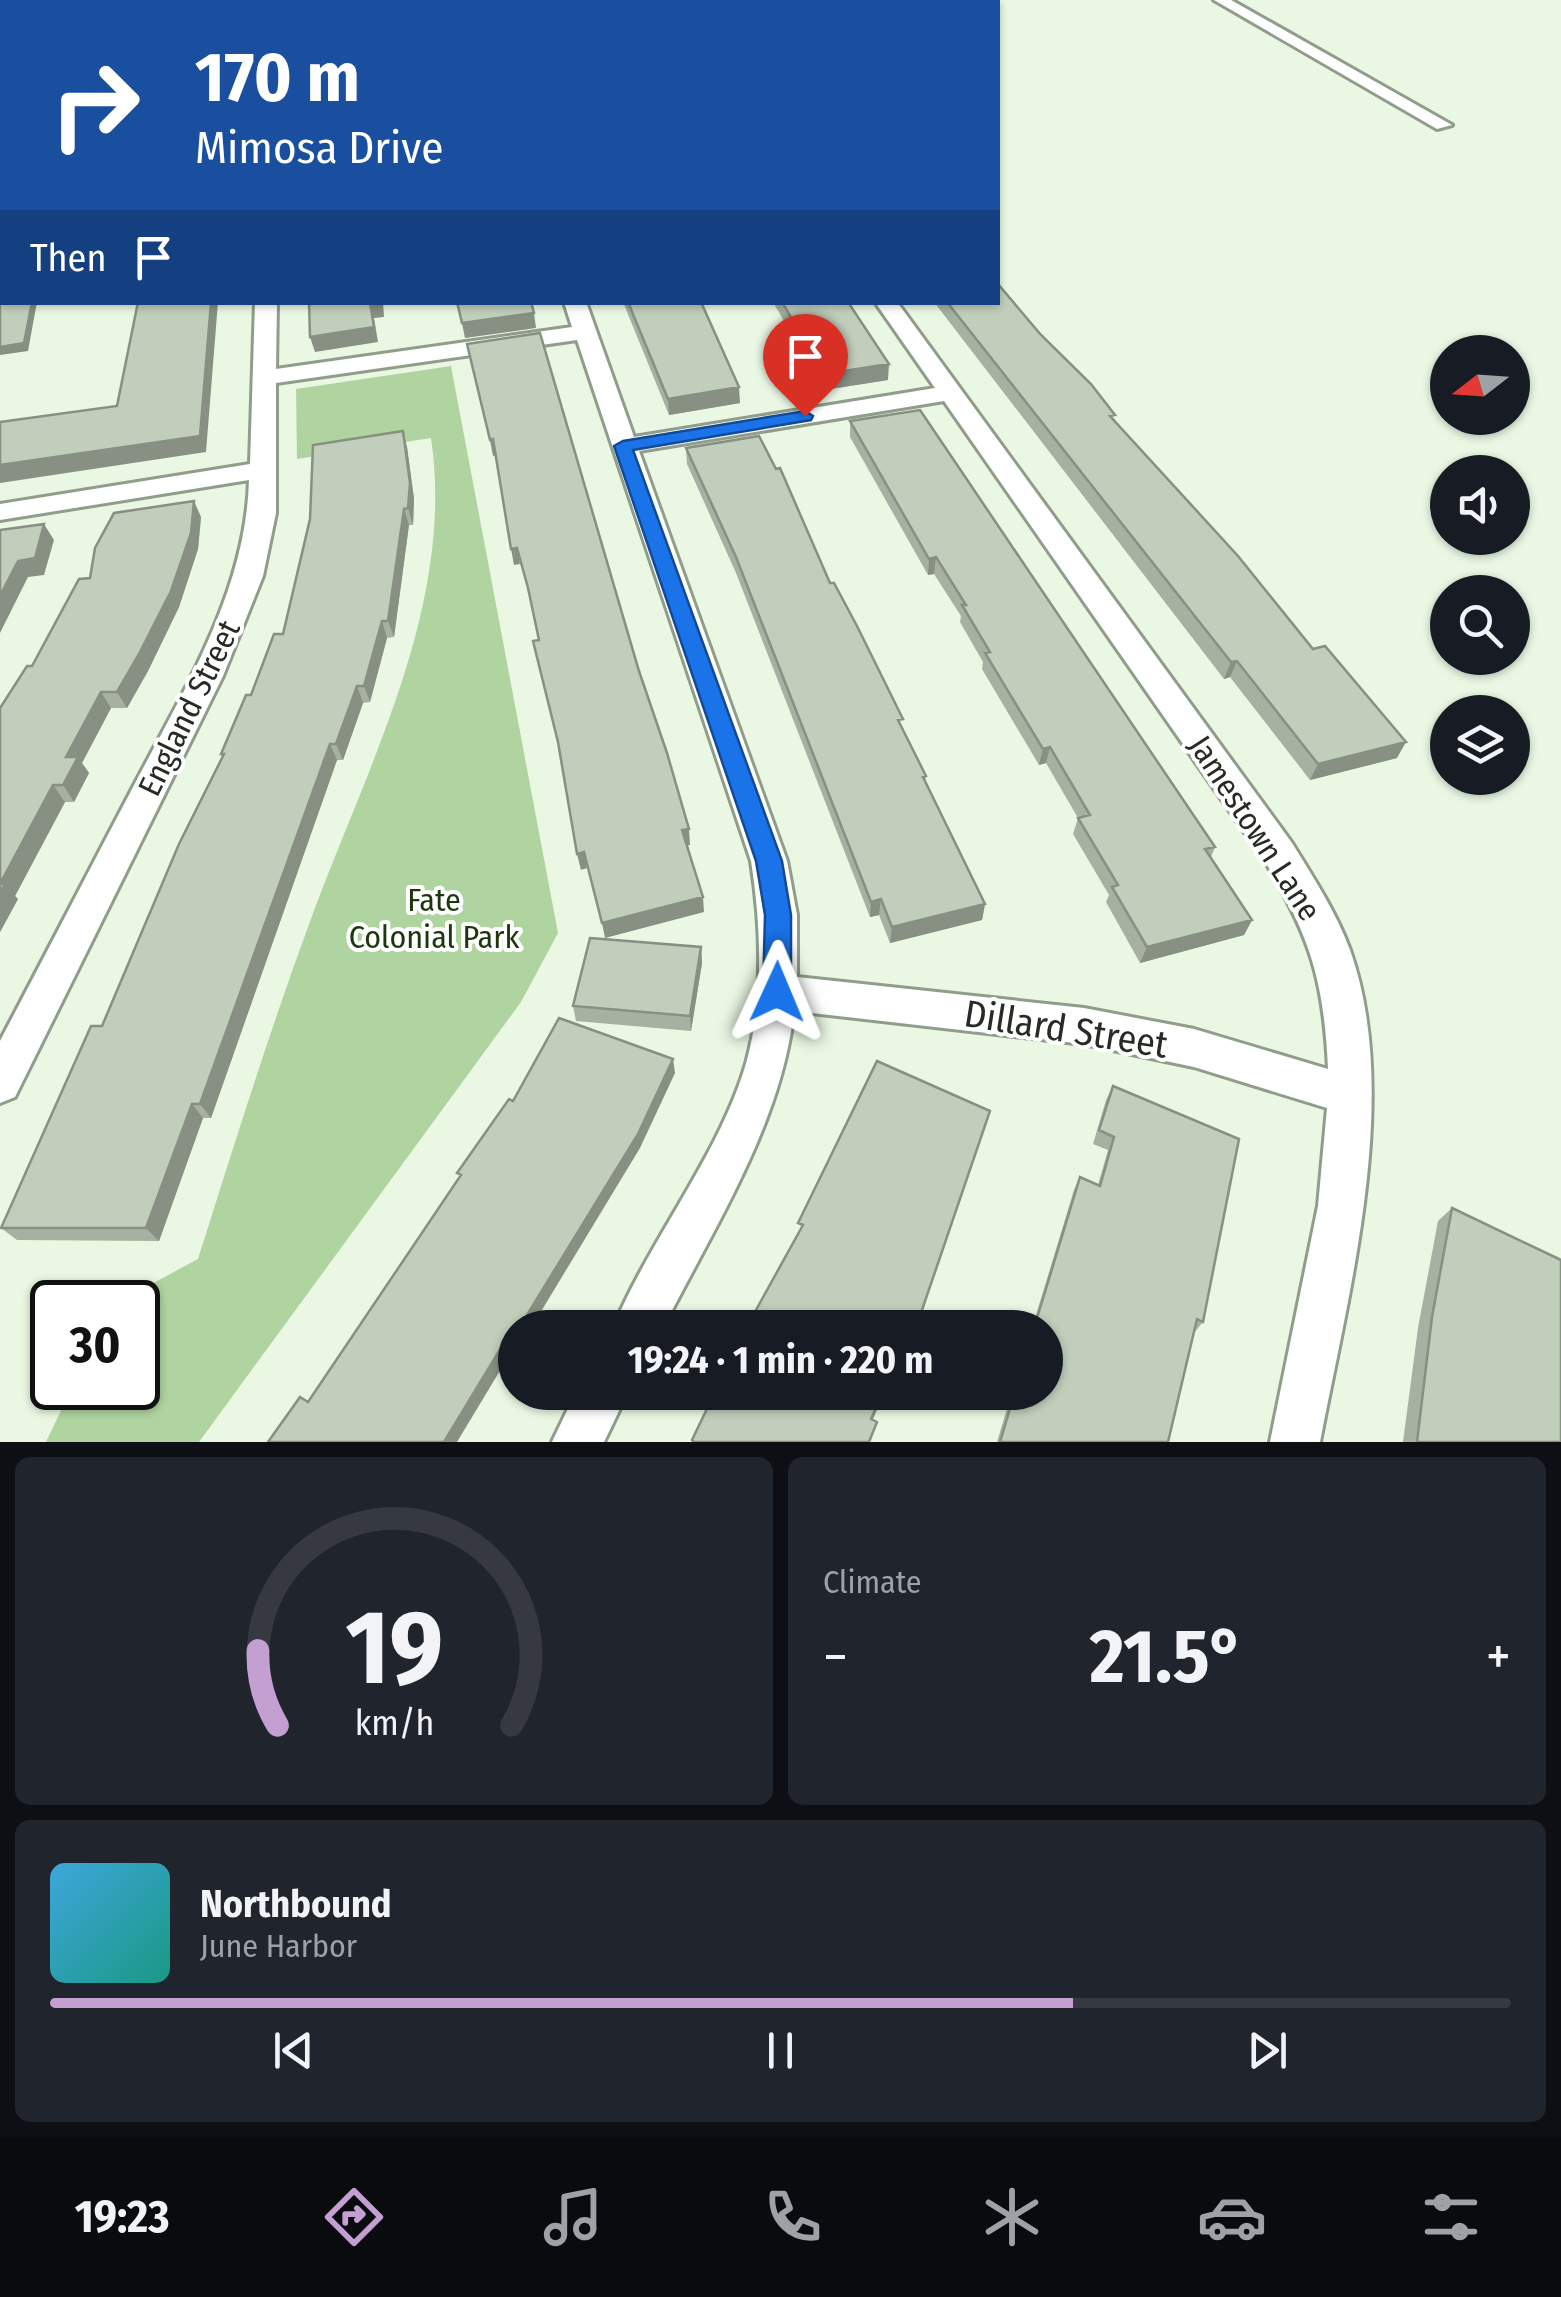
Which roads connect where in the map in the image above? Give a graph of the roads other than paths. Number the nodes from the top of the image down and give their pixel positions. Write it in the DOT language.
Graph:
graph roads {
  1 [pos="1221,0"];
  2 [pos="1443,125"];
  3 [pos="266,305"];
  4 [pos="888,305"];
  5 [pos="580,317"];
  6 [pos="264,378"];
  7 [pos="950,393"];
  8 [pos="623,446"];
  9 [pos="264,470"];
  10 [pos="0,512"];
  11 [pos="777,992"];
  12 [pos="0,1083"];
  13 [pos="1349,1095"];
  14 [pos="646,1310"];
  15 [pos="594,1410"];
  16 [pos="577,1442"];
  17 [pos="1295,1442"];
  1 -- 2 [label="street"];
  3 -- 6 [label="street, England Street"];
  4 -- 7 [label="street, Jamestown Lane"];
  5 -- 6 [label="street"];
  5 -- 8 [label="street"];
  6 -- 9 [label="street, England Street"];
  7 -- 8 [label="street"];
  7 -- 13 [label="street, Jamestown Lane"];
  8 -- 11 [label="street"];
  9 -- 10 [label="street"];
  9 -- 12 [label="street, England Street"];
  11 -- 13 [label="street, Dillard Street"];
  11 -- 14 [label="street"];
  13 -- 17 [label="street, Jamestown Lane"];
  15 -- 16 [label="street"];
}
